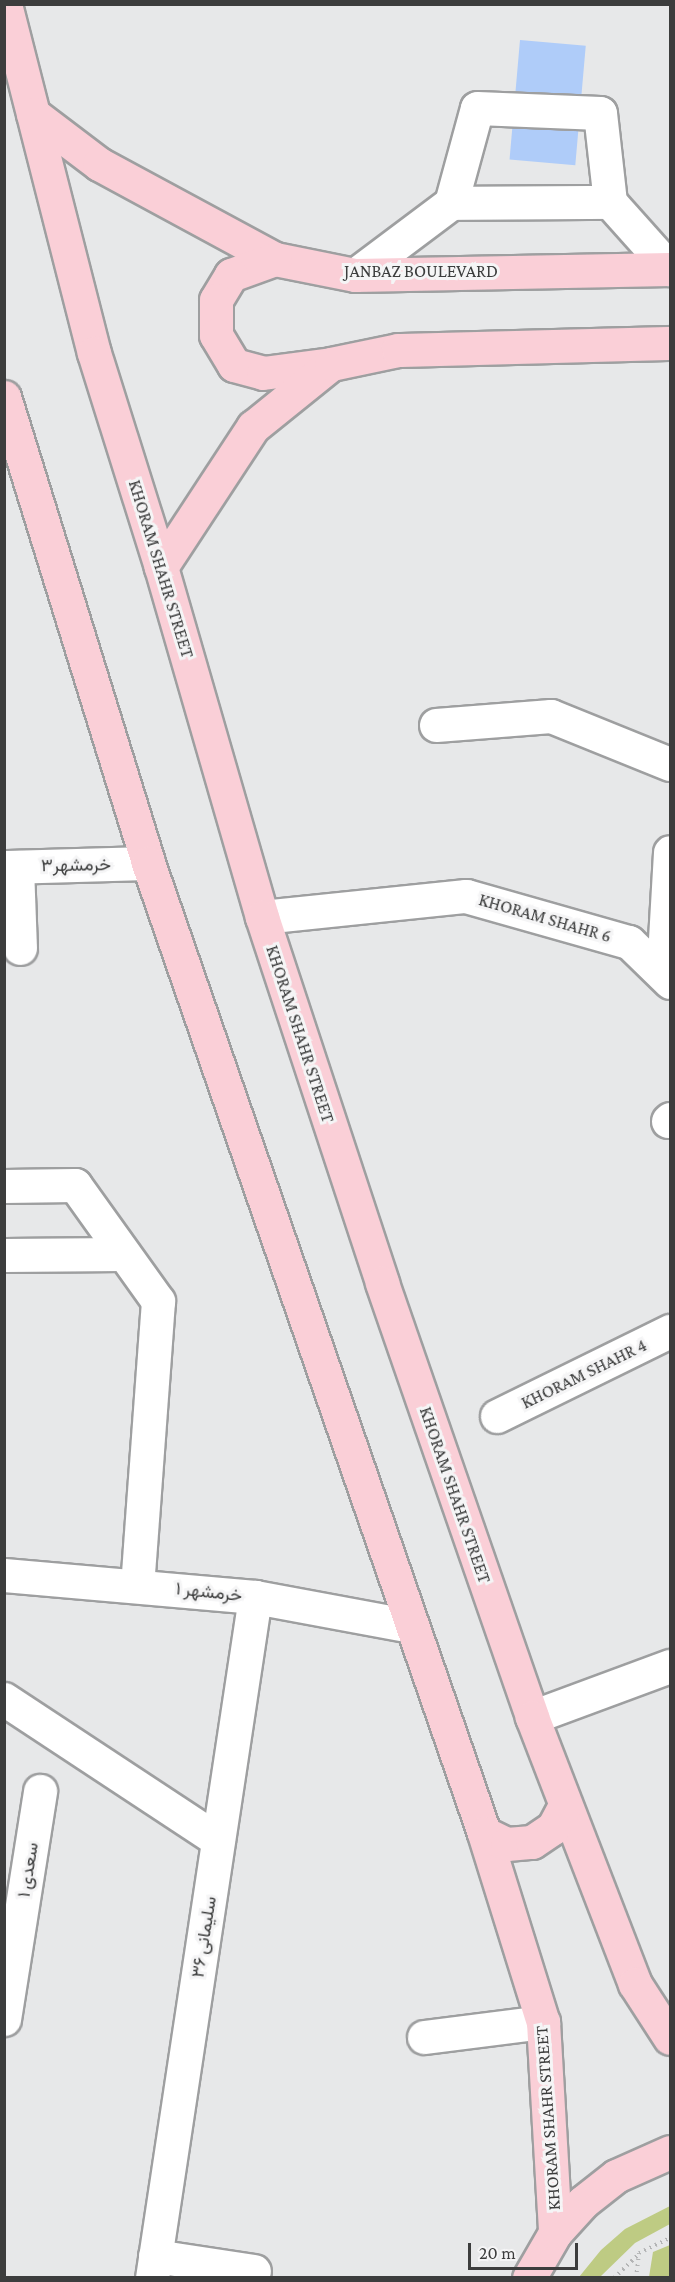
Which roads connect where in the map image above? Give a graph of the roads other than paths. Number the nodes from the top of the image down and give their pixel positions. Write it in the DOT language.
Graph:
graph roads {
  1 [pos="5,4"];
  2 [pos="33,114"];
  3 [pos="610,202"];
  4 [pos="451,203"];
  5 [pos="275,259"];
  6 [pos="670,269"];
  7 [pos="355,274"];
  8 [pos="670,343"];
  9 [pos="331,364"];
  10 [pos="4,397"];
  11 [pos="161,567"];
  12 [pos="436,725"];
  13 [pos="670,764"];
  14 [pos="670,852"];
  15 [pos="148,864"];
  16 [pos="11,867"];
  17 [pos="262,917"];
  18 [pos="20,948"];
  19 [pos="667,978"];
  20 [pos="4,1186"];
  21 [pos="122,1254"];
  22 [pos="4,1255"];
  23 [pos="670,1331"];
  24 [pos="497,1416"];
  25 [pos="4,1575"];
  26 [pos="137,1585"];
  27 [pos="255,1597"];
  28 [pos="411,1626"];
  29 [pos="670,1666"];
  30 [pos="4,1699"];
  31 [pos="532,1717"];
  32 [pos="40,1791"];
  33 [pos="565,1805"];
  34 [pos="484,1833"];
  35 [pos="218,1840"];
  36 [pos="4,2019"];
  37 [pos="543,2022"];
  38 [pos="424,2037"];
  39 [pos="670,2038"];
  40 [pos="670,2152"];
  41 [pos="555,2234"];
  42 [pos="154,2267"];
  43 [pos="254,2271"];
  44 [pos="529,2277"];
  1 -- 2 [label="main road, KHORAM SHAHR STREET"];
  2 -- 5 [label="main road, JANBAZ BOULEVARD"];
  2 -- 11 [label="main road, KHORAM SHAHR STREET"];
  3 -- 4 [label="street"];
  3 -- 4 [label="street"];
  3 -- 6 [label="street"];
  4 -- 7 [label="street"];
  5 -- 7 [label="main road, JANBAZ BOULEVARD"];
  5 -- 9 [label="main road"];
  6 -- 7 [label="main road, JANBAZ BOULEVARD"];
  8 -- 9 [label="main road"];
  9 -- 11 [label="main road"];
  10 -- 15 [label="main road, KHORAM SHAHR STREET"];
  11 -- 17 [label="main road, KHORAM SHAHR STREET"];
  12 -- 13 [label="street"];
  14 -- 19 [label="street"];
  15 -- 16 [label="street, خرمشهر۳"];
  15 -- 28 [label="main road, KHORAM SHAHR STREET"];
  16 -- 18 [label="street"];
  17 -- 19 [label="street, KHORAM SHAHR 6"];
  17 -- 31 [label="main road, KHORAM SHAHR STREET"];
  20 -- 21 [label="street"];
  21 -- 22 [label="street"];
  21 -- 26 [label="street"];
  23 -- 24 [label="street, KHORAM SHAHR 4"];
  25 -- 26 [label="street, خرمشهر ۱"];
  26 -- 27 [label="street, خرمشهر ۱"];
  27 -- 28 [label="street, خرمشهر ۱"];
  27 -- 35 [label="street, سلیمانی ۳۶"];
  28 -- 34 [label="main road, KHORAM SHAHR STREET"];
  29 -- 31 [label="street"];
  30 -- 35 [label="street"];
  31 -- 33 [label="main road, KHORAM SHAHR STREET"];
  32 -- 36 [label="street, سعدی ۱"];
  33 -- 34 [label="main road"];
  33 -- 39 [label="main road, KHORAM SHAHR STREET"];
  34 -- 37 [label="main road, KHORAM SHAHR STREET"];
  35 -- 42 [label="street, سلیمانی ۳۶"];
  37 -- 38 [label="street"];
  37 -- 41 [label="main road, KHORAM SHAHR STREET"];
  40 -- 41 [label="main road"];
  41 -- 44 [label="main road"];
  42 -- 43 [label="street"];
}
